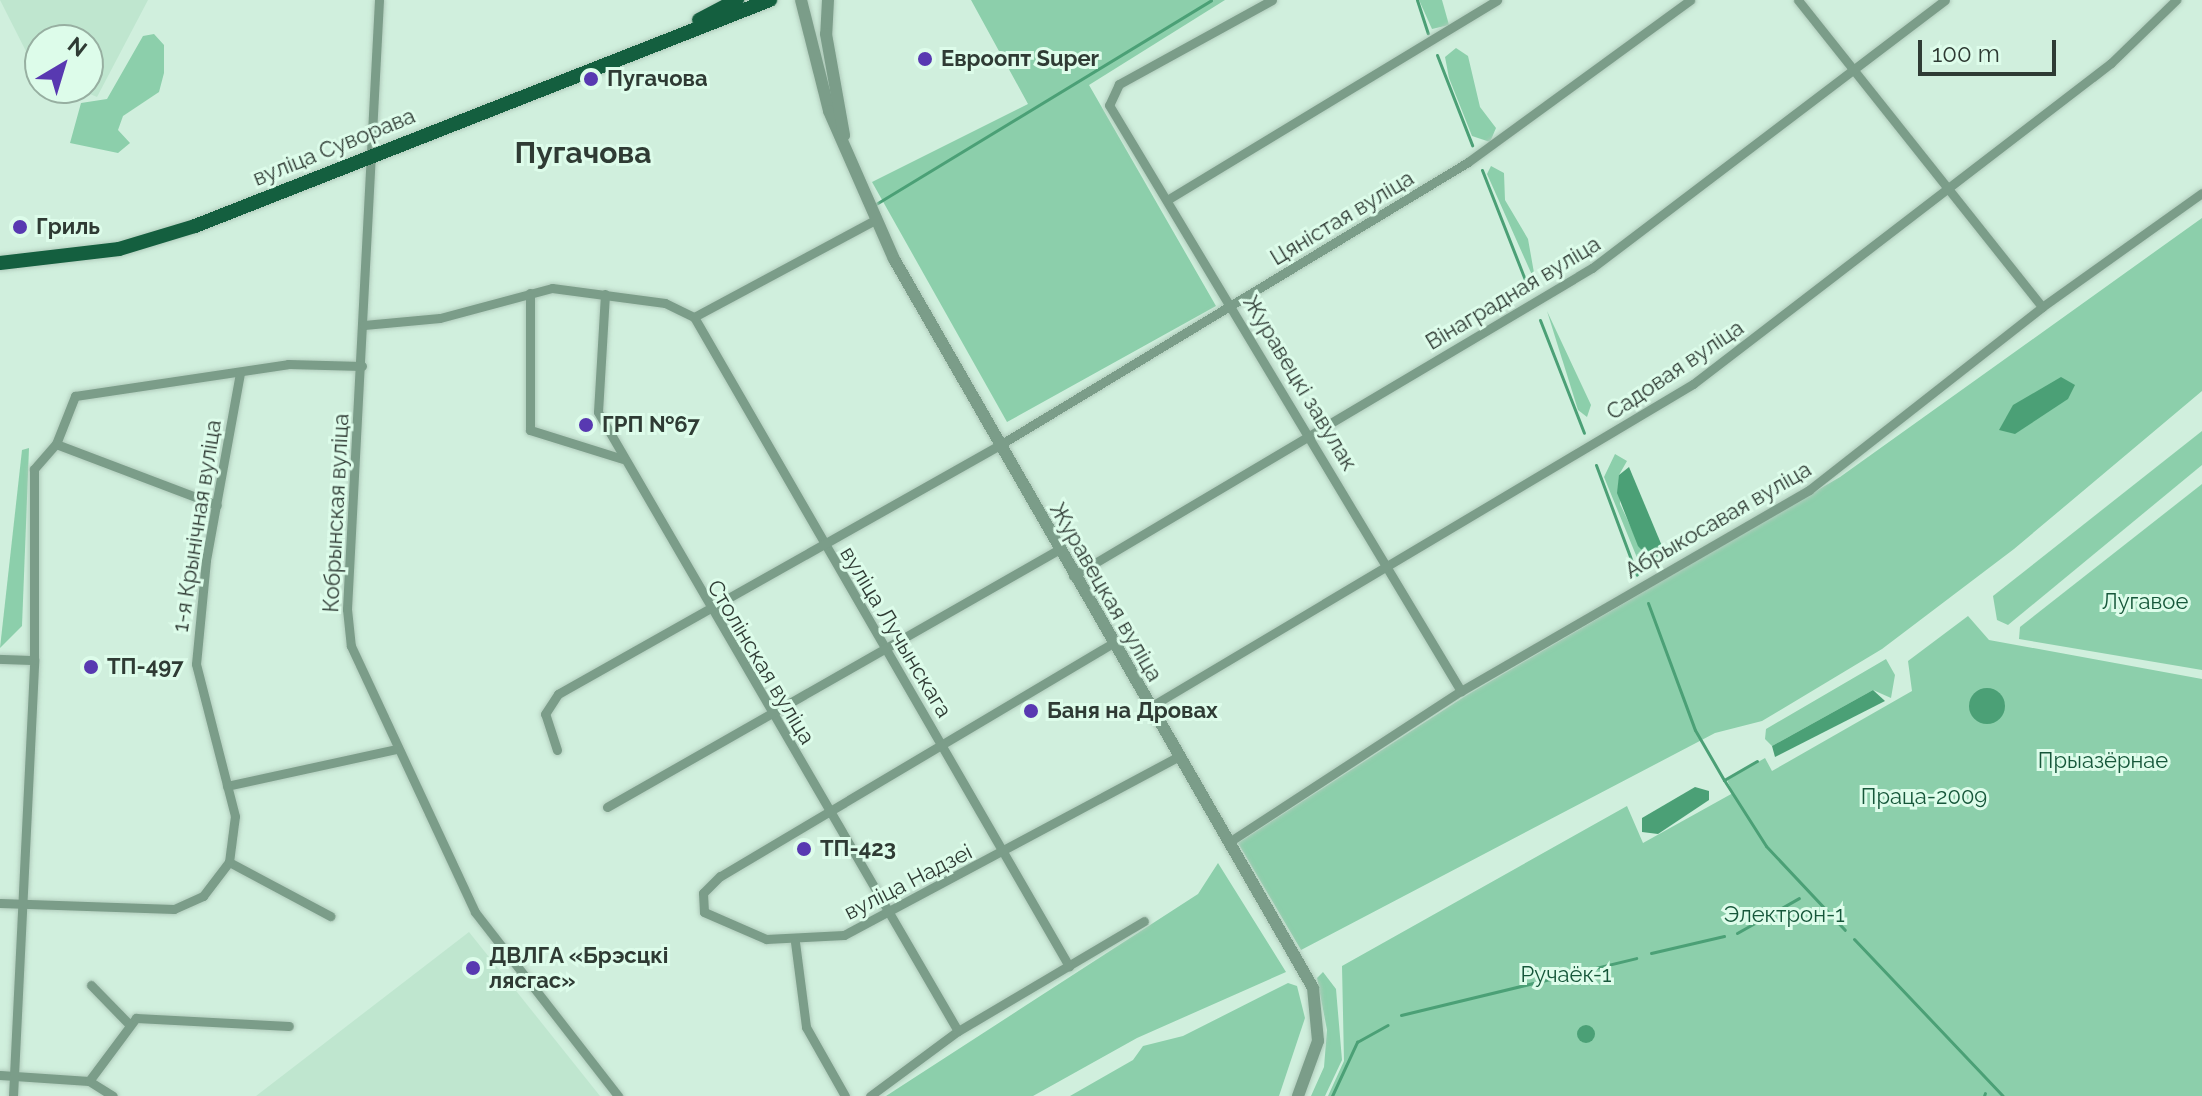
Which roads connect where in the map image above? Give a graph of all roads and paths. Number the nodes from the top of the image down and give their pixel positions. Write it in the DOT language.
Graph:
graph roads {
  1 [pos="379,0"];
  2 [pos="737,0"];
  3 [pos="770,0"];
  4 [pos="801,0"];
  5 [pos="828,0"];
  6 [pos="1272,0"];
  7 [pos="1497,0"];
  8 [pos="1690,0"];
  9 [pos="1798,0"];
  10 [pos="1945,0"];
  11 [pos="2176,0"];
  12 [pos="675,34"];
  13 [pos="1854,73"];
  14 [pos="372,153"];
  15 [pos="847,154"];
  16 [pos="1946,189"];
  17 [pos="2202,193"];
  18 [pos="1167,200"];
  19 [pos="875,220"];
  20 [pos="0,263"];
  21 [pos="530,293"];
  22 [pos="605,294"];
  23 [pos="1232,305"];
  24 [pos="2042,307"];
  25 [pos="694,317"];
  26 [pos="364,325"];
  27 [pos="362,366"];
  28 [pos="240,372"];
  29 [pos="1310,435"];
  30 [pos="56,444"];
  31 [pos="998,446"];
  32 [pos="623,459"];
  33 [pos="217,505"];
  34 [pos="823,546"];
  35 [pos="1058,550"];
  36 [pos="1389,566"];
  37 [pos="1073,576"];
  38 [pos="708,609"];
  39 [pos="1113,643"];
  40 [pos="886,648"];
  41 [pos="0,659"];
  42 [pos="34,660"];
  43 [pos="1461,691"];
  44 [pos="1150,707"];
  45 [pos="771,713"];
  46 [pos="943,746"];
  47 [pos="396,749"];
  48 [pos="557,750"];
  49 [pos="1178,757"];
  50 [pos="227,786"];
  51 [pos="607,807"];
  52 [pos="828,810"];
  53 [pos="1229,842"];
  54 [pos="1005,852"];
  55 [pos="229,862"];
  56 [pos="0,903"];
  57 [pos="22,904"];
  58 [pos="892,914"];
  59 [pos="330,916"];
  60 [pos="1144,921"];
  61 [pos="795,942"];
  62 [pos="1069,966"];
  63 [pos="91,985"];
  64 [pos="127,1022"];
  65 [pos="289,1026"];
  66 [pos="958,1031"];
  67 [pos="0,1075"];
  68 [pos="13,1075"];
  69 [pos="89,1081"];
  70 [pos="1299,1095"];
  71 [pos="13,1096"];
  72 [pos="113,1096"];
  73 [pos="618,1096"];
  74 [pos="845,1096"];
  75 [pos="870,1096"];
  1 -- 14 [label="street, Кобрынская вуліца"];
  2 -- 12 [label="main road, вуліца Суворава"];
  3 -- 12 [label="main road, вуліца Суворава"];
  4 -- 15 [label="street, Журавецкая вуліца"];
  5 -- 15 [label="street, Журавецкая вуліца"];
  6 -- 18 [label="street, Журавецкі завулак"];
  7 -- 18 [label="street"];
  8 -- 23 [label="street, Цяністая вуліца"];
  9 -- 13 [label="street"];
  10 -- 13 [label="street, Вінаградная вуліца"];
  11 -- 16 [label="street, Садовая вуліца"];
  12 -- 14 [label="main road, вуліца Суворава"];
  13 -- 16 [label="street"];
  13 -- 29 [label="street, Вінаградная вуліца"];
  14 -- 20 [label="main road, вуліца Суворава"];
  14 -- 26 [label="street, Кобрынская вуліца"];
  15 -- 19 [label="street, Журавецкая вуліца"];
  16 -- 24 [label="street"];
  16 -- 36 [label="street, Садовая вуліца"];
  17 -- 24 [label="street, Абрыкосавая вуліца"];
  18 -- 23 [label="street, Журавецкі завулак"];
  19 -- 25 [label="street"];
  19 -- 31 [label="street, Журавецкая вуліца"];
  21 -- 22 [label="street"];
  21 -- 26 [label="street"];
  21 -- 32 [label="street"];
  22 -- 25 [label="street"];
  22 -- 32 [label="street, Столінская вуліца"];
  23 -- 29 [label="street, Журавецкі завулак"];
  23 -- 31 [label="street, Цяністая вуліца"];
  24 -- 43 [label="street, Абрыкосавая вуліца"];
  25 -- 34 [label="street, вуліца Лучынскага"];
  26 -- 27 [label="street, Кобрынская вуліца"];
  27 -- 28 [label="street"];
  27 -- 47 [label="street, Кобрынская вуліца"];
  28 -- 30 [label="street"];
  28 -- 33 [label="street, 1-я Крынічная вуліца"];
  29 -- 36 [label="street, Журавецкі завулак"];
  29 -- 37 [label="street, Вінаградная вуліца"];
  30 -- 33 [label="street"];
  30 -- 42 [label="street"];
  31 -- 34 [label="street, Цяністая вуліца"];
  31 -- 35 [label="street, Журавецкая вуліца"];
  32 -- 38 [label="street, Столінская вуліца"];
  33 -- 50 [label="street, 1-я Крынічная вуліца"];
  34 -- 38 [label="street, Цяністая вуліца"];
  34 -- 40 [label="street, вуліца Лучынскага"];
  35 -- 37 [label="street, Журавецкая вуліца"];
  35 -- 40 [label="street"];
  36 -- 43 [label="street, Журавецкі завулак"];
  36 -- 44 [label="street, Садовая вуліца"];
  37 -- 39 [label="street, Журавецкая вуліца"];
  38 -- 45 [label="street, Столінская вуліца"];
  38 -- 48 [label="street, Цяністая вуліца"];
  39 -- 44 [label="street, Журавецкая вуліца"];
  39 -- 46 [label="street"];
  40 -- 45 [label="street"];
  40 -- 46 [label="street, вуліца Лучынскага"];
  41 -- 42 [label="street"];
  42 -- 57 [label="street"];
  43 -- 53 [label="street, Абрыкосавая вуліца"];
  44 -- 49 [label="street, Журавецкая вуліца"];
  45 -- 51 [label="street"];
  45 -- 52 [label="street, Столінская вуліца"];
  46 -- 52 [label="street"];
  46 -- 54 [label="street, вуліца Лучынскага"];
  47 -- 50 [label="street"];
  47 -- 73 [label="street, Кобрынская вуліца"];
  49 -- 53 [label="street, Журавецкая вуліца"];
  49 -- 54 [label="street, вуліца Надзеі"];
  50 -- 55 [label="street, 1-я Крынічная вуліца"];
  52 -- 58 [label="street, Столінская вуліца"];
  52 -- 61 [label="street"];
  53 -- 70 [label="street, Журавецкая вуліца"];
  54 -- 58 [label="street, вуліца Надзеі"];
  54 -- 62 [label="street, вуліца Лучынскага"];
  55 -- 57 [label="street, 1-я Крынічная вуліца"];
  55 -- 59 [label="street"];
  56 -- 57 [label="street, 1-я Крынічная вуліца"];
  57 -- 68 [label="street"];
  58 -- 61 [label="street, вуліца Надзеі"];
  58 -- 66 [label="street, Столінская вуліца"];
  60 -- 62 [label="street"];
  61 -- 74 [label="street"];
  62 -- 66 [label="street"];
  63 -- 64 [label="street"];
  64 -- 65 [label="street"];
  64 -- 69 [label="street"];
  66 -- 75 [label="street"];
  67 -- 68 [label="street"];
  68 -- 69 [label="street"];
  68 -- 71 [label="street"];
  69 -- 72 [label="street"];
}
